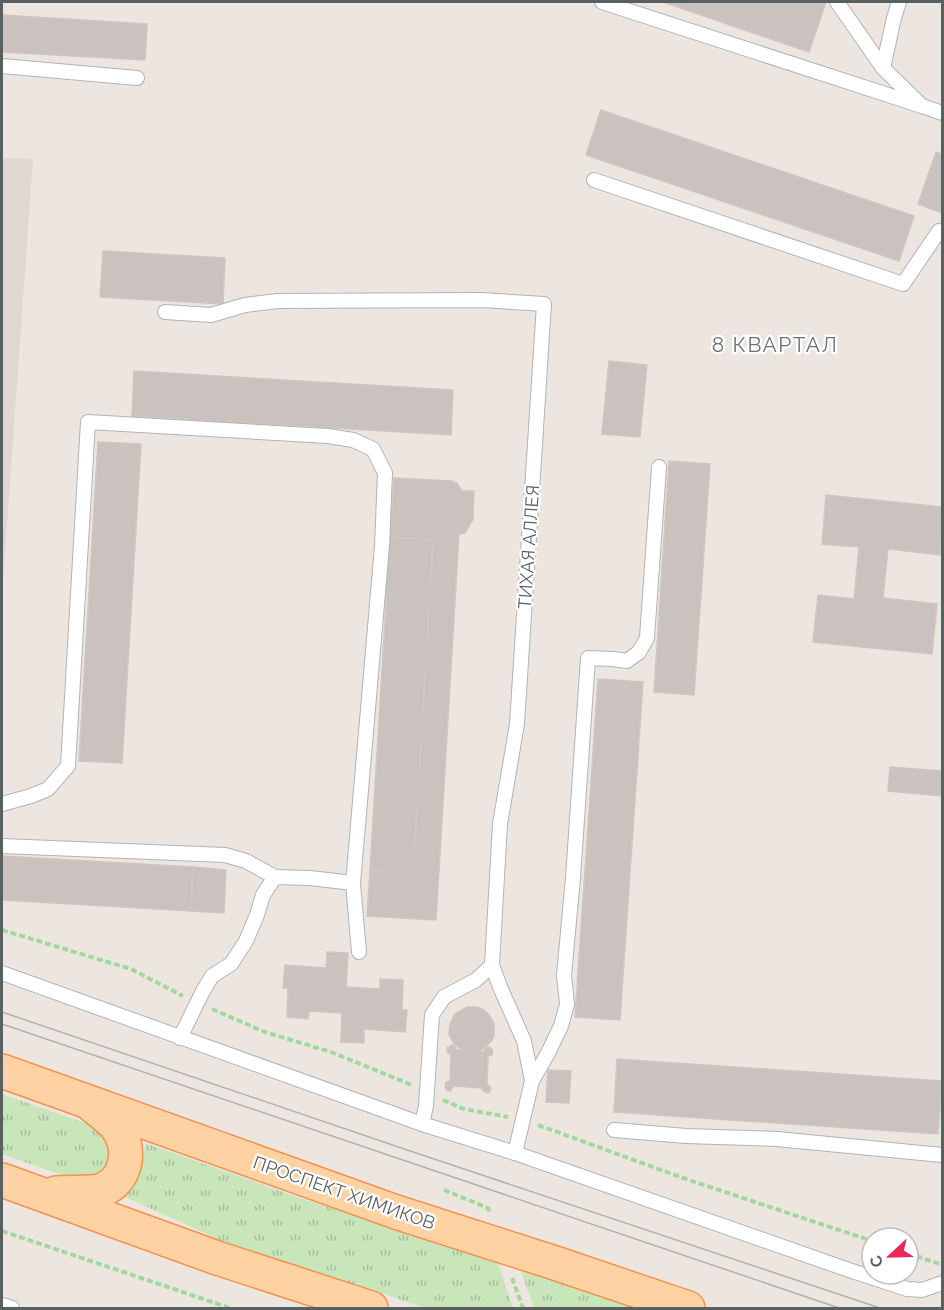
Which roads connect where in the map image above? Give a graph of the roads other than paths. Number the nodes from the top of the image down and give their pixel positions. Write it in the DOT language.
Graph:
graph roads {
  1 [pos="602,2"];
  2 [pos="837,2"];
  3 [pos="899,2"];
  4 [pos="2,66"];
  5 [pos="883,68"];
  6 [pos="137,78"];
  7 [pos="922,106"];
  8 [pos="942,113"];
  9 [pos="594,180"];
  10 [pos="942,232"];
  11 [pos="165,312"];
  12 [pos="659,466"];
  13 [pos="2,804"];
  14 [pos="2,846"];
  15 [pos="274,878"];
  16 [pos="353,884"];
  17 [pos="359,952"];
  18 [pos="492,965"];
  19 [pos="2,973"];
  20 [pos="180,1038"];
  21 [pos="2,1071"];
  22 [pos="532,1081"];
  23 [pos="87,1101"];
  24 [pos="422,1124"];
  25 [pos="614,1130"];
  26 [pos="515,1153"];
  27 [pos="942,1155"];
  28 [pos="2,1180"];
  29 [pos="42,1194"];
  30 [pos="942,1283"];
  31 [pos="2,1305"];
  32 [pos="12,1308"];
  33 [pos="371,1308"];
  34 [pos="688,1308"];
  1 -- 7 [label="lane"];
  2 -- 5 [label="lane"];
  3 -- 5 [label="lane"];
  4 -- 6 [label="lane"];
  5 -- 7 [label="lane"];
  7 -- 8 [label="lane"];
  9 -- 10 [label="lane"];
  11 -- 18 [label="lane, ТИХАЯ АЛЛЕЯ"];
  12 -- 22 [label="lane"];
  13 -- 16 [label="lane"];
  14 -- 15 [label="lane"];
  15 -- 16 [label="lane"];
  15 -- 20 [label="lane"];
  16 -- 17 [label="lane"];
  18 -- 22 [label="lane, ТИХАЯ АЛЛЕЯ"];
  18 -- 24 [label="lane"];
  19 -- 20 [label="lane"];
  20 -- 24 [label="lane"];
  21 -- 23 [label="main road, ПРОСПЕКТ ХИМИКОВ"];
  22 -- 26 [label="lane"];
  23 -- 29 [label="main road"];
  23 -- 34 [label="main road, ПРОСПЕКТ ХИМИКОВ"];
  24 -- 26 [label="lane"];
  25 -- 27 [label="lane"];
  26 -- 30 [label="lane"];
  28 -- 29 [label="main road"];
  29 -- 33 [label="main road"];
  31 -- 32 [label="lane"];
}
